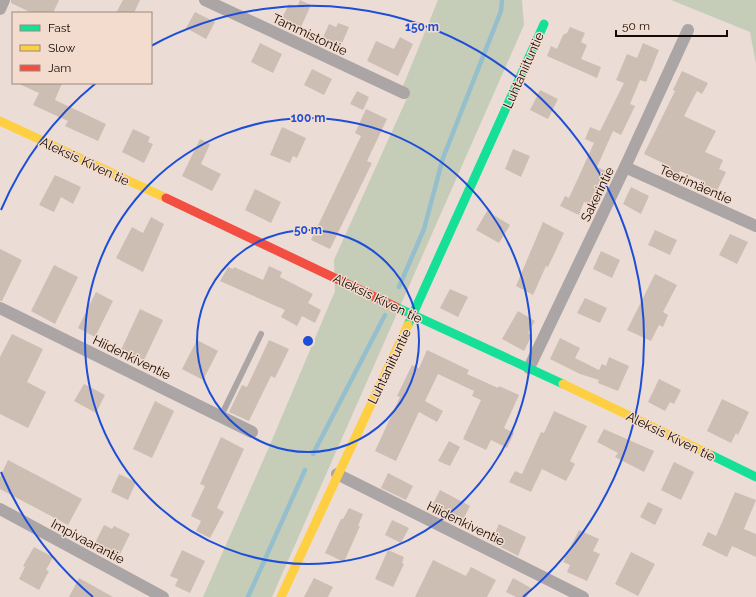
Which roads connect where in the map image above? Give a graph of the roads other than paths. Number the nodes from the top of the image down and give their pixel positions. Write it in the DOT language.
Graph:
graph roads {
  1 [pos="4,0"];
  2 [pos="205,0"];
  3 [pos="0,9"];
  4 [pos="544,24"];
  5 [pos="688,30"];
  6 [pos="404,92"];
  7 [pos="0,121"];
  8 [pos="625,167"];
  9 [pos="756,226"];
  10 [pos="0,308"];
  11 [pos="413,315"];
  12 [pos="261,334"];
  13 [pos="529,368"];
  14 [pos="221,416"];
  15 [pos="252,432"];
  16 [pos="337,474"];
  17 [pos="756,477"];
  18 [pos="0,509"];
  19 [pos="163,597"];
  20 [pos="281,597"];
  21 [pos="583,597"];
  1 -- 3 [label="street"];
  2 -- 6 [label="street, Tammistontie"];
  4 -- 11 [label="street, Luhtaniituntie"];
  5 -- 8 [label="street, Sakerintie"];
  7 -- 11 [label="street, Aleksis Kiven tie"];
  8 -- 9 [label="street, Teerimäentie"];
  8 -- 13 [label="street, Sakerintie"];
  10 -- 14 [label="street, Hiidenkiventie"];
  11 -- 13 [label="street, Aleksis Kiven tie"];
  11 -- 16 [label="street, Luhtaniituntie"];
  12 -- 14 [label="lane"];
  13 -- 17 [label="street, Aleksis Kiven tie"];
  14 -- 15 [label="street, Hiidenkiventie"];
  16 -- 20 [label="street, Luhtaniituntie"];
  16 -- 21 [label="street, Hiidenkiventie"];
  18 -- 19 [label="street, Impivaarantie"];
}
